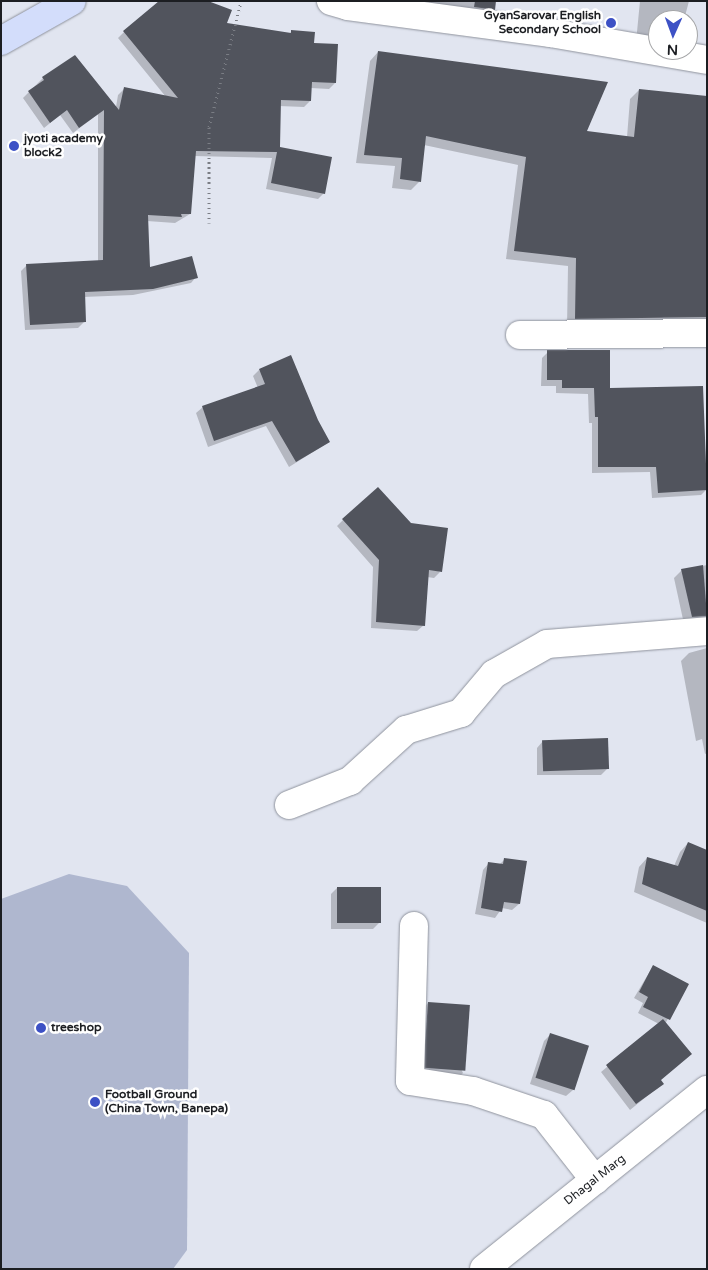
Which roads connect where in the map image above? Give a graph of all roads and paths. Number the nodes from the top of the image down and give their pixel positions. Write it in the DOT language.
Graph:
graph roads {
  1 [pos="72,1"];
  2 [pos="241,1"];
  3 [pos="331,1"];
  4 [pos="1,41"];
  5 [pos="707,60"];
  6 [pos="209,223"];
  7 [pos="707,333"];
  8 [pos="520,335"];
  9 [pos="707,631"];
  10 [pos="288,805"];
  11 [pos="414,926"];
  12 [pos="707,1090"];
  13 [pos="595,1180"];
  14 [pos="484,1269"];
  1 -- 4 [label="main road"];
  2 -- 6 [label="path"];
  3 -- 5 [label="street"];
  7 -- 8 [label="street"];
  9 -- 10 [label="street"];
  11 -- 13 [label="street"];
  12 -- 13 [label="street, Dhagal Marg"];
  13 -- 14 [label="street, Dhagal Marg"];
}
